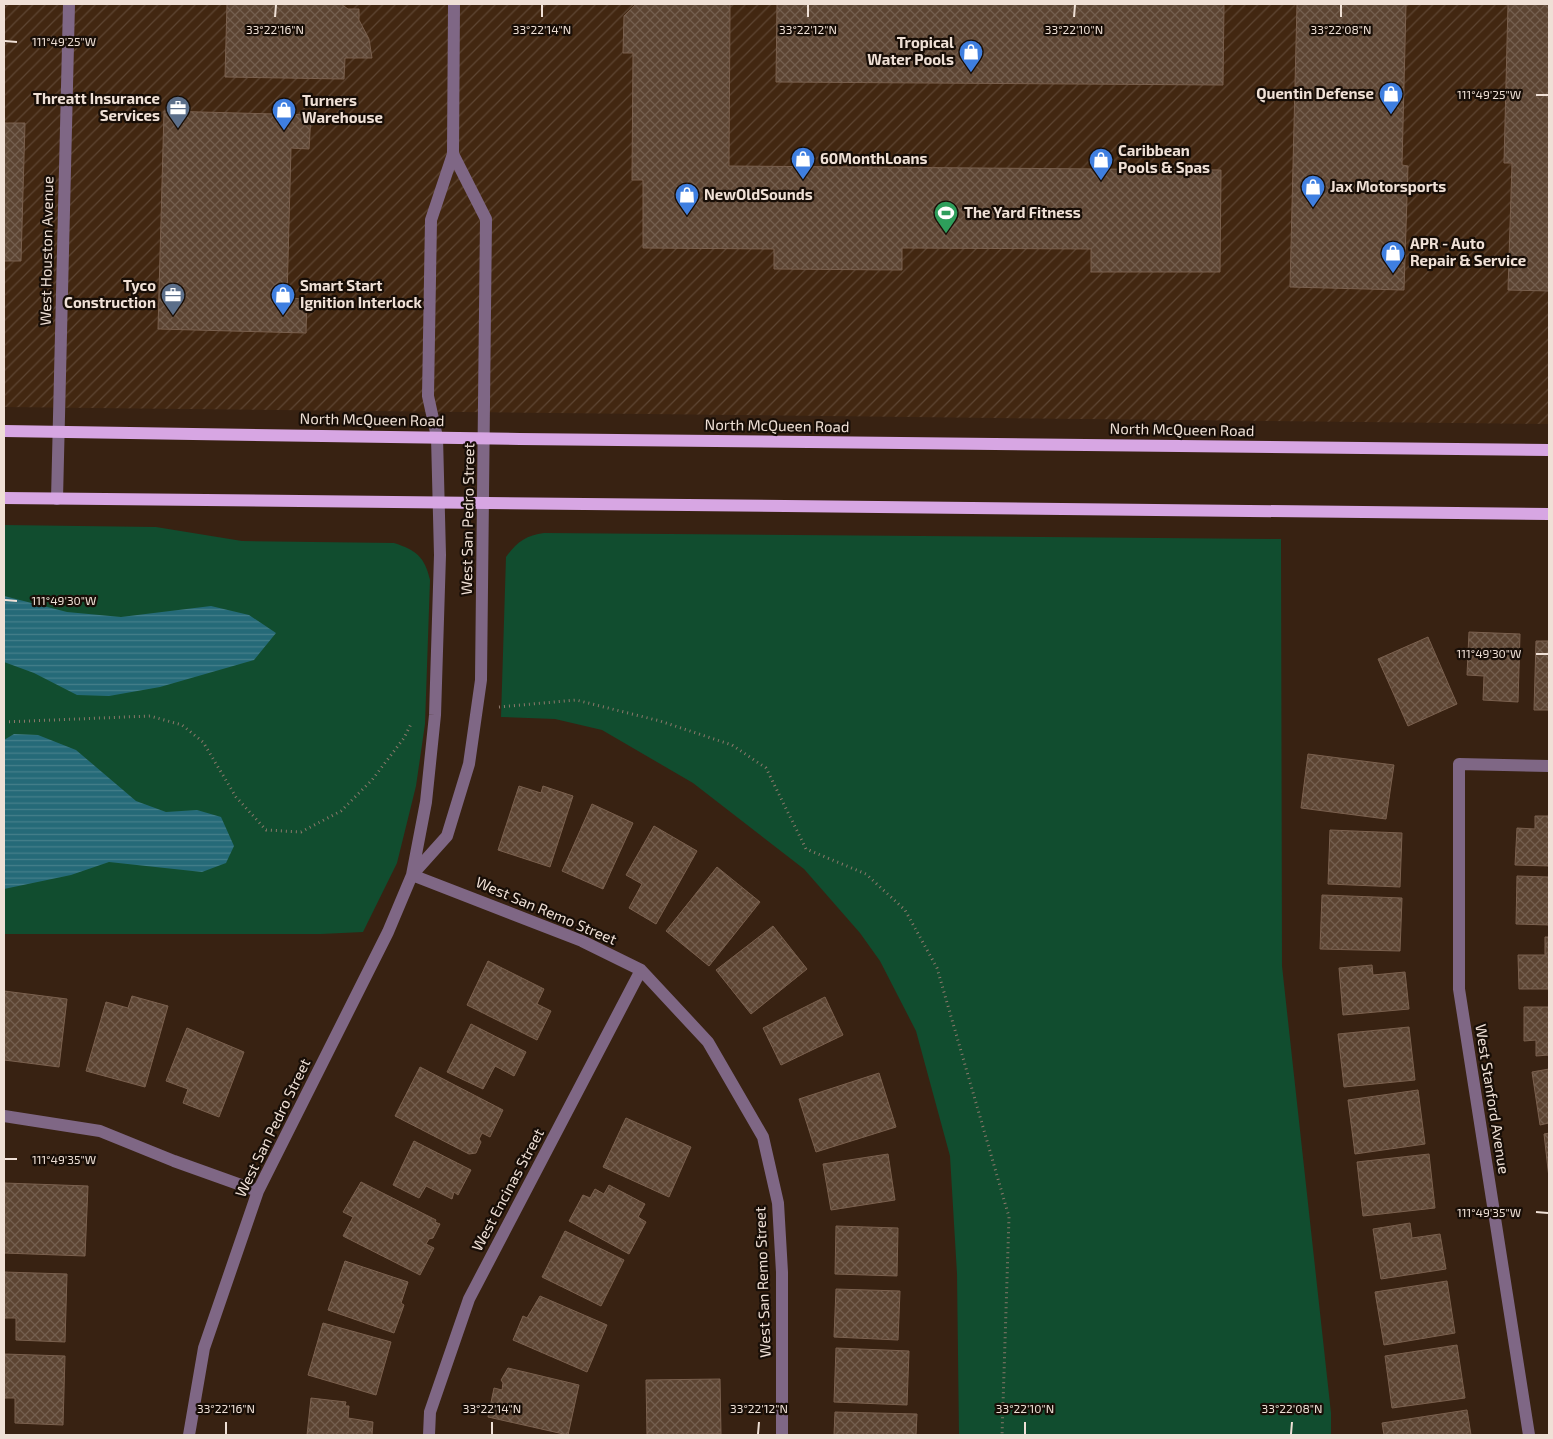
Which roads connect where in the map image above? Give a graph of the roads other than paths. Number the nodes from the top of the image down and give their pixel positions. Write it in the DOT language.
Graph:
graph roads {
  1 [pos="69,4"];
  2 [pos="454,4"];
  3 [pos="453,154"];
  4 [pos="4,431"];
  5 [pos="59,432"];
  6 [pos="438,437"];
  7 [pos="485,438"];
  8 [pos="1549,450"];
  9 [pos="4,498"];
  10 [pos="57,499"];
  11 [pos="439,502"];
  12 [pos="484,503"];
  13 [pos="1549,514"];
  14 [pos="1549,766"];
  15 [pos="412,875"];
  16 [pos="641,970"];
  17 [pos="4,1116"];
  18 [pos="258,1191"];
  19 [pos="188,1435"];
  20 [pos="430,1435"];
  21 [pos="782,1435"];
  22 [pos="1529,1435"];
  1 -- 5 [label="street, West Houston Avenue"];
  2 -- 3 [label="street, West San Pedro Street"];
  3 -- 6 [label="street, West San Pedro Street"];
  3 -- 7 [label="street, West San Pedro Street"];
  4 -- 5 [label="main road, North McQueen Road"];
  5 -- 6 [label="main road, North McQueen Road"];
  5 -- 10 [label="street, West Houston Avenue"];
  6 -- 7 [label="main road, North McQueen Road"];
  6 -- 11 [label="street, West San Pedro Street"];
  7 -- 8 [label="main road, North McQueen Road"];
  7 -- 12 [label="street, West San Pedro Street"];
  9 -- 10 [label="main road"];
  10 -- 11 [label="main road"];
  11 -- 12 [label="main road"];
  11 -- 15 [label="street, West San Pedro Street"];
  12 -- 13 [label="main road"];
  12 -- 15 [label="street, West San Pedro Street"];
  14 -- 22 [label="street, West Stanford Avenue"];
  15 -- 16 [label="street, West San Remo Street"];
  15 -- 18 [label="street, West San Pedro Street"];
  16 -- 20 [label="street, West Encinas Street"];
  16 -- 21 [label="street, West San Remo Street"];
  17 -- 18 [label="street"];
  18 -- 19 [label="street, West San Pedro Street"];
}
